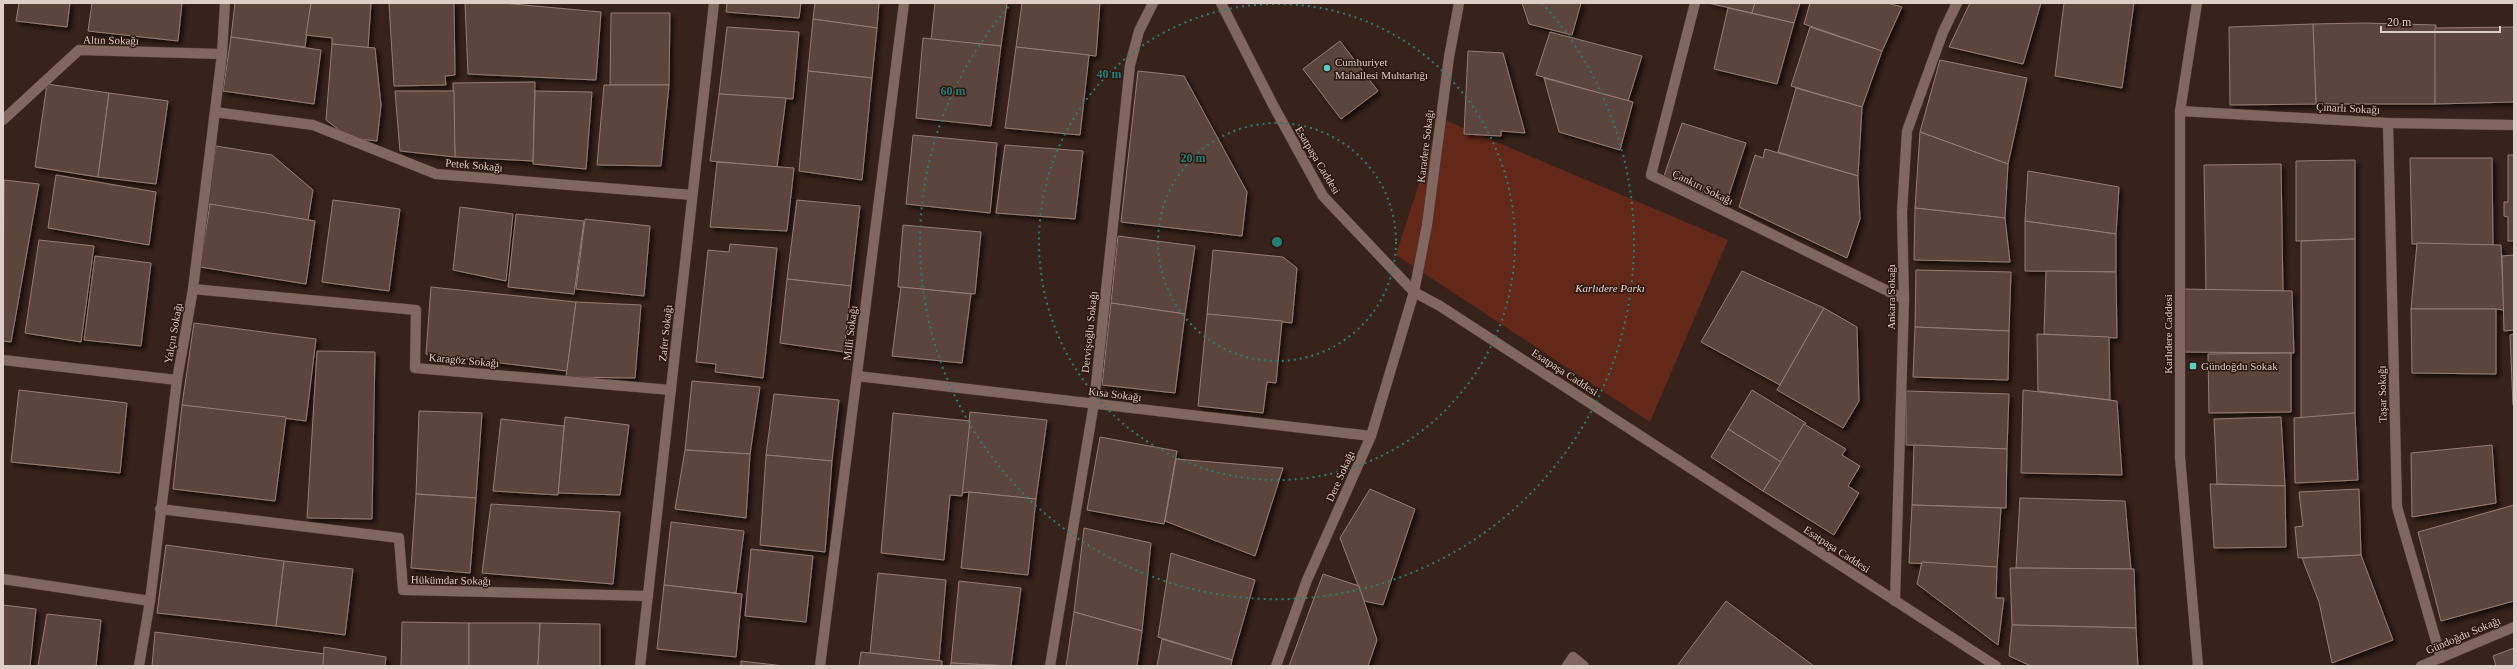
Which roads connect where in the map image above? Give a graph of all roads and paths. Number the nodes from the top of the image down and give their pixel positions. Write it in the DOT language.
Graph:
graph roads {
  1 [pos="225,3"];
  2 [pos="714,3"];
  3 [pos="904,3"];
  4 [pos="1152,3"];
  5 [pos="1221,3"];
  6 [pos="1458,3"];
  7 [pos="1695,3"];
  8 [pos="1957,3"];
  9 [pos="2197,3"];
  10 [pos="222,54"];
  11 [pos="2180,111"];
  12 [pos="215,112"];
  13 [pos="3,120"];
  14 [pos="2388,123"];
  15 [pos="2514,124"];
  16 [pos="692,195"];
  17 [pos="193,289"];
  18 [pos="1414,292"];
  19 [pos="1904,299"];
  20 [pos="3,360"];
  21 [pos="857,376"];
  22 [pos="177,380"];
  23 [pos="671,390"];
  24 [pos="1094,403"];
  25 [pos="1371,436"];
  26 [pos="160,509"];
  27 [pos="3,579"];
  28 [pos="648,596"];
  29 [pos="150,601"];
  30 [pos="1895,601"];
  31 [pos="2514,627"];
  32 [pos="2441,658"];
  33 [pos="139,666"];
  34 [pos="640,666"];
  35 [pos="820,666"];
  36 [pos="1050,666"];
  37 [pos="1276,666"];
  38 [pos="1566,666"];
  39 [pos="1584,666"];
  40 [pos="1996,666"];
  41 [pos="2198,666"];
  42 [pos="2421,666"];
  1 -- 10 [label="street, Yalçın Sokağı"];
  2 -- 16 [label="street, Zafer Sokağı"];
  3 -- 21 [label="street, Milli Sokağı"];
  4 -- 24 [label="street, Dervişoğlu Sokağı"];
  5 -- 18 [label="street, Esatpaşa Caddesi"];
  6 -- 18 [label="street, Karadere Sokağı"];
  7 -- 19 [label="street, Çankırı Sokağı"];
  8 -- 19 [label="street, Ankara Sokağı"];
  9 -- 11 [label="street, Karlıdere Caddesi"];
  10 -- 12 [label="street, Yalçın Sokağı"];
  10 -- 13 [label="street, Altın Sokağı"];
  11 -- 14 [label="street, Çınarlı Sokağı"];
  11 -- 41 [label="street, Karlıdere Caddesi"];
  12 -- 16 [label="street, Petek Sokağı"];
  12 -- 17 [label="street, Yalçın Sokağı"];
  14 -- 15 [label="street, Çınarlı Sokağı"];
  14 -- 32 [label="street, Taşar Sokağı"];
  16 -- 23 [label="street, Zafer Sokağı"];
  17 -- 22 [label="street, Yalçın Sokağı"];
  17 -- 23 [label="street, Karagöz Sokağı"];
  18 -- 25 [label="street, Dere Sokağı"];
  18 -- 30 [label="street, Esatpaşa Caddesi"];
  19 -- 30 [label="street, Ankara Sokağı"];
  20 -- 22 [label="street"];
  21 -- 24 [label="street, Kısa Sokağı"];
  21 -- 35 [label="street, Milli Sokağı"];
  22 -- 26 [label="street, Yalçın Sokağı"];
  23 -- 28 [label="street, Zafer Sokağı"];
  24 -- 25 [label="street, Kısa Sokağı"];
  24 -- 36 [label="street, Dervişoğlu Sokağı"];
  25 -- 37 [label="street, Dere Sokağı"];
  26 -- 28 [label="street, Hükümdar Sokağı"];
  26 -- 29 [label="street, Yalçın Sokağı"];
  27 -- 29 [label="street"];
  28 -- 34 [label="street, Zafer Sokağı"];
  29 -- 33 [label="street, Yalçın Sokağı"];
  30 -- 40 [label="street, Esatpaşa Caddesi"];
  31 -- 32 [label="street, Gündoğdu Sokağı"];
  32 -- 42 [label="street, Gündoğdu Sokağı"];
  38 -- 39 [label="street"];
}
